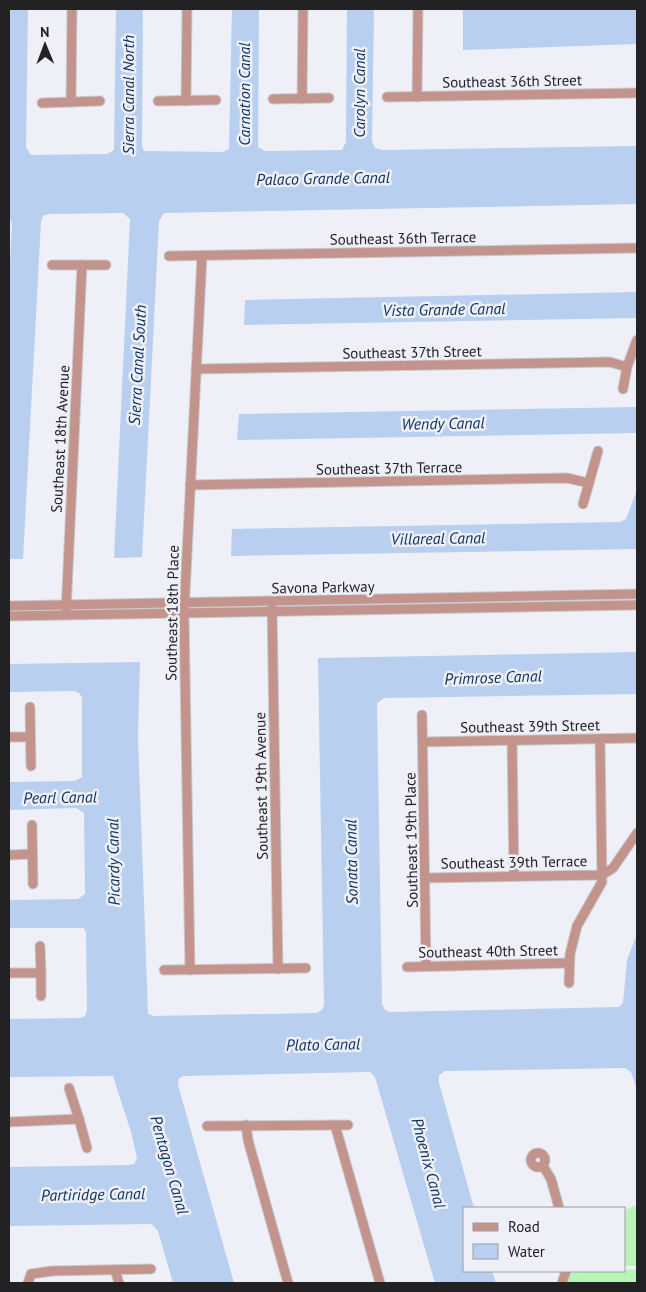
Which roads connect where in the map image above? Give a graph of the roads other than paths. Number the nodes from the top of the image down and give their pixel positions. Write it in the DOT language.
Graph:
graph roads {
  1 [pos="72,9"];
  2 [pos="187,9"];
  3 [pos="303,9"];
  4 [pos="418,9"];
  5 [pos="637,93"];
  6 [pos="387,97"];
  7 [pos="417,97"];
  8 [pos="329,98"];
  9 [pos="273,99"];
  10 [pos="302,99"];
  11 [pos="216,100"];
  12 [pos="100,101"];
  13 [pos="158,101"];
  14 [pos="186,101"];
  15 [pos="72,102"];
  16 [pos="42,103"];
  17 [pos="637,248"];
  18 [pos="169,256"];
  19 [pos="202,256"];
  20 [pos="52,265"];
  21 [pos="82,265"];
  22 [pos="106,265"];
  23 [pos="637,340"];
  24 [pos="627,367"];
  25 [pos="196,369"];
  26 [pos="623,389"];
  27 [pos="598,452"];
  28 [pos="588,483"];
  29 [pos="190,484"];
  30 [pos="583,504"];
  31 [pos="637,594"];
  32 [pos="472,598"];
  33 [pos="272,602"];
  34 [pos="185,603"];
  35 [pos="637,605"];
  36 [pos="9,606"];
  37 [pos="471,609"];
  38 [pos="66,610"];
  39 [pos="272,612"];
  40 [pos="184,613"];
  41 [pos="9,616"];
  42 [pos="30,707"];
  43 [pos="422,715"];
  44 [pos="9,737"];
  45 [pos="30,737"];
  46 [pos="637,738"];
  47 [pos="600,739"];
  48 [pos="512,740"];
  49 [pos="423,742"];
  50 [pos="31,766"];
  51 [pos="32,825"];
  52 [pos="637,833"];
  53 [pos="32,854"];
  54 [pos="9,855"];
  55 [pos="602,875"];
  56 [pos="514,876"];
  57 [pos="425,878"];
  58 [pos="33,884"];
  59 [pos="40,946"];
  60 [pos="569,963"];
  61 [pos="407,966"];
  62 [pos="426,966"];
  63 [pos="278,968"];
  64 [pos="306,968"];
  65 [pos="164,970"];
  66 [pos="190,970"];
  67 [pos="40,973"];
  68 [pos="9,974"];
  69 [pos="569,983"];
  70 [pos="41,996"];
  71 [pos="69,1088"];
  72 [pos="79,1119"];
  73 [pos="9,1122"];
  74 [pos="348,1124"];
  75 [pos="335,1125"];
  76 [pos="207,1126"];
  77 [pos="246,1126"];
  78 [pos="87,1148"];
  79 [pos="543,1166"];
  80 [pos="559,1207"];
  81 [pos="150,1269"];
  82 [pos="115,1270"];
  83 [pos="29,1279"];
  84 [pos="119,1283"];
  85 [pos="288,1283"];
  86 [pos="380,1283"];
  1 -- 15 [label="street"];
  2 -- 14 [label="street"];
  3 -- 10 [label="street"];
  4 -- 7 [label="street"];
  5 -- 7 [label="street, Southeast 36th Street"];
  6 -- 7 [label="street, Southeast 36th Street"];
  8 -- 10 [label="street"];
  9 -- 10 [label="street"];
  11 -- 14 [label="street"];
  12 -- 15 [label="street"];
  13 -- 14 [label="street"];
  15 -- 16 [label="street"];
  17 -- 19 [label="street, Southeast 36th Terrace"];
  18 -- 19 [label="street, Southeast 36th Terrace"];
  19 -- 25 [label="street, Southeast 18th Place"];
  20 -- 21 [label="street"];
  21 -- 22 [label="street"];
  21 -- 38 [label="street, Southeast 18th Avenue"];
  23 -- 24 [label="street"];
  24 -- 25 [label="street, Southeast 37th Street"];
  24 -- 26 [label="street"];
  25 -- 29 [label="street, Southeast 18th Place"];
  27 -- 28 [label="street"];
  28 -- 29 [label="street, Southeast 37th Terrace"];
  28 -- 30 [label="street"];
  29 -- 34 [label="street, Southeast 18th Place"];
  31 -- 32 [label="street, Savona Parkway"];
  32 -- 33 [label="street, Savona Parkway"];
  32 -- 37 [label="street"];
  33 -- 34 [label="street, Savona Parkway"];
  33 -- 39 [label="street, Southeast 19th Avenue"];
  34 -- 38 [label="street, Savona Parkway"];
  34 -- 40 [label="street, Southeast 18th Place"];
  35 -- 37 [label="street, Savona Parkway"];
  36 -- 38 [label="street, Savona Parkway"];
  37 -- 39 [label="street, Savona Parkway"];
  38 -- 40 [label="street, Savona Parkway"];
  38 -- 41 [label="street, Savona Parkway"];
  39 -- 40 [label="street, Savona Parkway"];
  39 -- 63 [label="street, Southeast 19th Avenue"];
  40 -- 66 [label="street, Southeast 18th Place"];
  42 -- 45 [label="street"];
  43 -- 49 [label="street, Southeast 19th Place"];
  44 -- 45 [label="street"];
  45 -- 50 [label="street"];
  46 -- 47 [label="street, Southeast 39th Street"];
  47 -- 48 [label="street, Southeast 39th Street"];
  47 -- 55 [label="street"];
  48 -- 49 [label="street, Southeast 39th Street"];
  48 -- 56 [label="street"];
  49 -- 57 [label="street, Southeast 19th Place"];
  51 -- 53 [label="street"];
  52 -- 55 [label="street"];
  53 -- 54 [label="street"];
  53 -- 58 [label="street"];
  55 -- 56 [label="street, Southeast 39th Terrace"];
  55 -- 60 [label="street"];
  56 -- 57 [label="street, Southeast 39th Terrace"];
  57 -- 62 [label="street, Southeast 19th Place"];
  59 -- 67 [label="street"];
  60 -- 62 [label="street, Southeast 40th Street"];
  60 -- 69 [label="street"];
  61 -- 62 [label="street, Southeast 40th Street"];
  63 -- 64 [label="street"];
  63 -- 66 [label="street"];
  65 -- 66 [label="street"];
  67 -- 68 [label="street"];
  67 -- 70 [label="street"];
  71 -- 72 [label="street"];
  72 -- 73 [label="street"];
  72 -- 78 [label="street"];
  74 -- 75 [label="street"];
  75 -- 77 [label="street"];
  75 -- 86 [label="street"];
  76 -- 77 [label="street"];
  77 -- 85 [label="street"];
  79 -- 80 [label="street"];
  81 -- 82 [label="street"];
  82 -- 83 [label="street"];
  82 -- 84 [label="street"];
}
